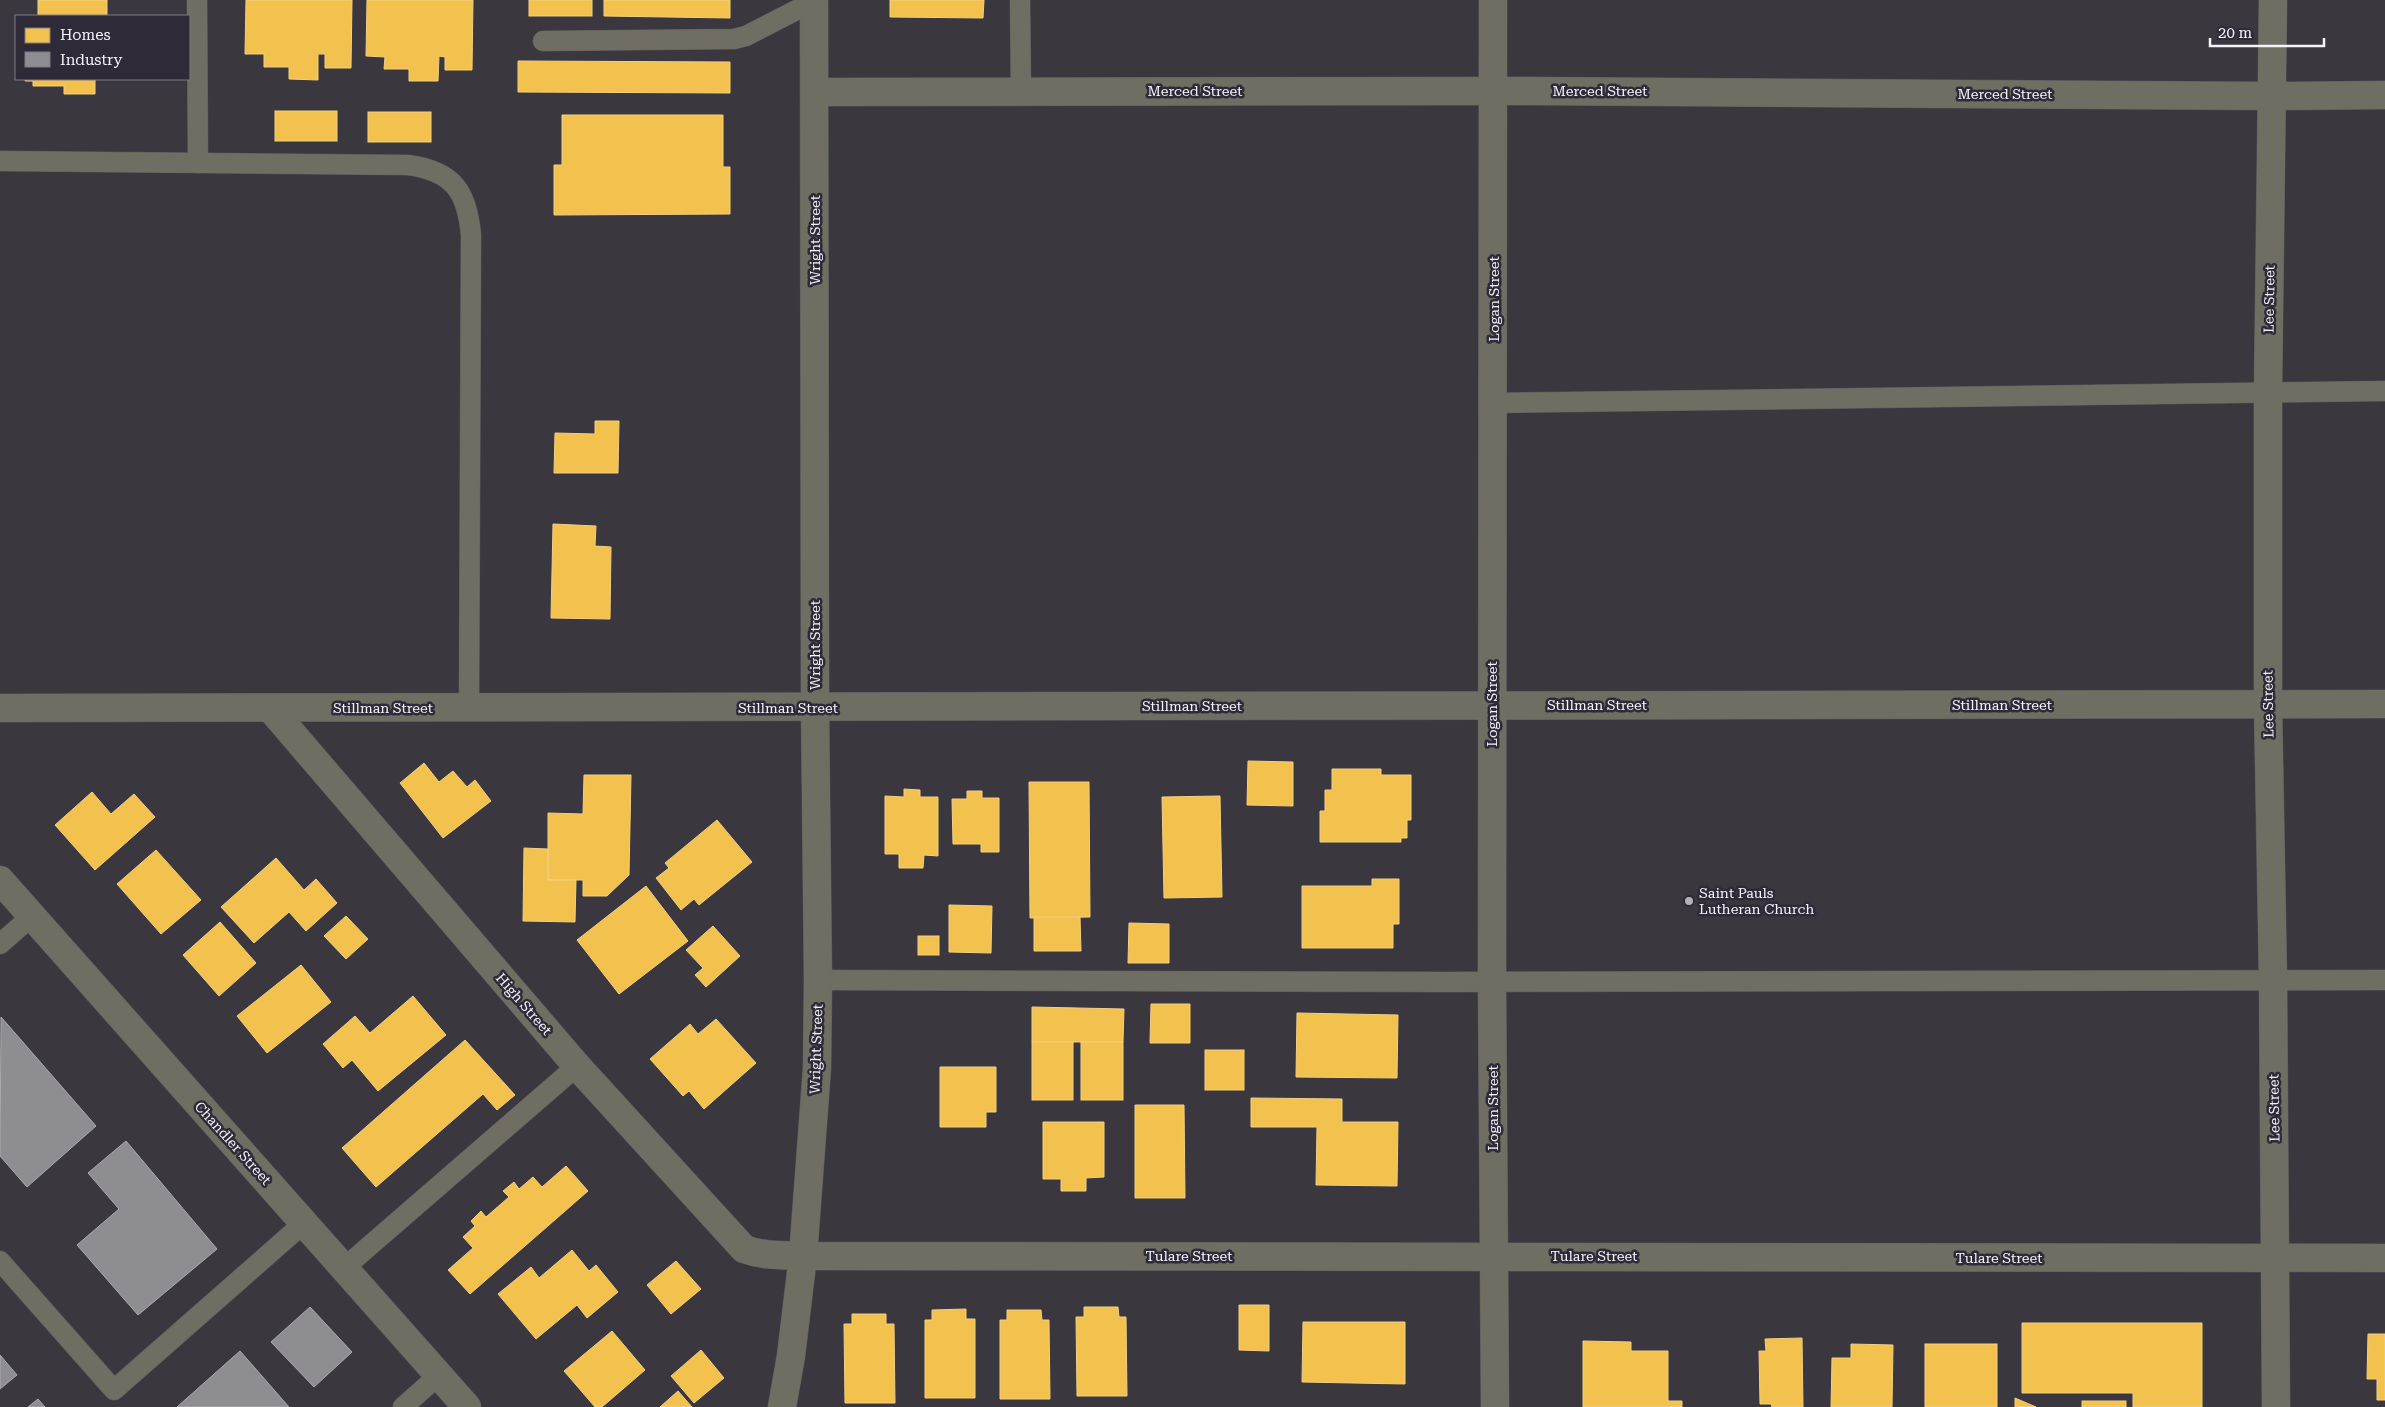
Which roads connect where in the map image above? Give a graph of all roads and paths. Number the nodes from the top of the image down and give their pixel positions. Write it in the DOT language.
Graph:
graph roads {
  1 [pos="197,0"];
  2 [pos="1020,0"];
  3 [pos="1493,0"];
  4 [pos="2273,0"];
  5 [pos="814,1"];
  6 [pos="543,41"];
  7 [pos="1021,91"];
  8 [pos="1494,91"];
  9 [pos="815,92"];
  10 [pos="2385,95"];
  11 [pos="2273,96"];
  12 [pos="0,161"];
  13 [pos="198,164"];
  14 [pos="2268,391"];
  15 [pos="2385,391"];
  16 [pos="1494,403"];
  17 [pos="2385,704"];
  18 [pos="1492,705"];
  19 [pos="2268,705"];
  20 [pos="0,708"];
  21 [pos="271,708"];
  22 [pos="469,708"];
  23 [pos="815,708"];
  24 [pos="0,880"];
  25 [pos="32,916"];
  26 [pos="0,944"];
  27 [pos="818,980"];
  28 [pos="1492,980"];
  29 [pos="2273,980"];
  30 [pos="2385,980"];
  31 [pos="577,1066"];
  32 [pos="304,1223"];
  33 [pos="803,1256"];
  34 [pos="1494,1256"];
  35 [pos="2385,1258"];
  36 [pos="2276,1259"];
  37 [pos="0,1262"];
  38 [pos="344,1268"];
  39 [pos="439,1375"];
  40 [pos="403,1407"];
  41 [pos="467,1407"];
  42 [pos="782,1407"];
  43 [pos="1495,1407"];
  44 [pos="2276,1407"];
  1 -- 13 [label="lane"];
  2 -- 7 [label="lane"];
  3 -- 8 [label="street, Logan Street"];
  4 -- 11 [label="street, Lee Street"];
  5 -- 6 [label="lane"];
  5 -- 9 [label="street, Wright Street"];
  7 -- 8 [label="street, Merced Street"];
  7 -- 9 [label="street, Merced Street"];
  8 -- 11 [label="street, Merced Street"];
  8 -- 16 [label="street, Logan Street"];
  9 -- 23 [label="street, Wright Street"];
  10 -- 11 [label="street, Merced Street"];
  11 -- 14 [label="street, Lee Street"];
  12 -- 13 [label="lane"];
  13 -- 22 [label="lane"];
  14 -- 15 [label="lane"];
  14 -- 16 [label="lane"];
  14 -- 19 [label="street, Lee Street"];
  16 -- 18 [label="street, Logan Street"];
  17 -- 19 [label="street, Stillman Street"];
  18 -- 19 [label="street, Stillman Street"];
  18 -- 23 [label="street, Stillman Street"];
  18 -- 28 [label="street, Logan Street"];
  19 -- 29 [label="street, Lee Street"];
  20 -- 21 [label="street, Stillman Street"];
  21 -- 22 [label="street, Stillman Street"];
  21 -- 31 [label="street, High Street"];
  22 -- 23 [label="street, Stillman Street"];
  23 -- 27 [label="street, Wright Street"];
  24 -- 25 [label="street, Chandler Street"];
  25 -- 26 [label="lane"];
  25 -- 32 [label="street, Chandler Street"];
  27 -- 28 [label="lane"];
  27 -- 33 [label="street, Wright Street"];
  28 -- 29 [label="lane"];
  28 -- 34 [label="street, Logan Street"];
  29 -- 30 [label="lane"];
  29 -- 36 [label="street, Lee Street"];
  31 -- 33 [label="street, High Street"];
  31 -- 38 [label="lane"];
  32 -- 37 [label="lane"];
  32 -- 38 [label="street, Chandler Street"];
  33 -- 34 [label="street, Tulare Street"];
  33 -- 42 [label="street, Wright Street"];
  34 -- 36 [label="street, Tulare Street"];
  34 -- 43 [label="street, Logan Street"];
  35 -- 36 [label="street, Tulare Street"];
  36 -- 44 [label="street, Lee Street"];
  38 -- 39 [label="street, Chandler Street"];
  39 -- 40 [label="lane"];
  39 -- 41 [label="street, Chandler Street"];
}
